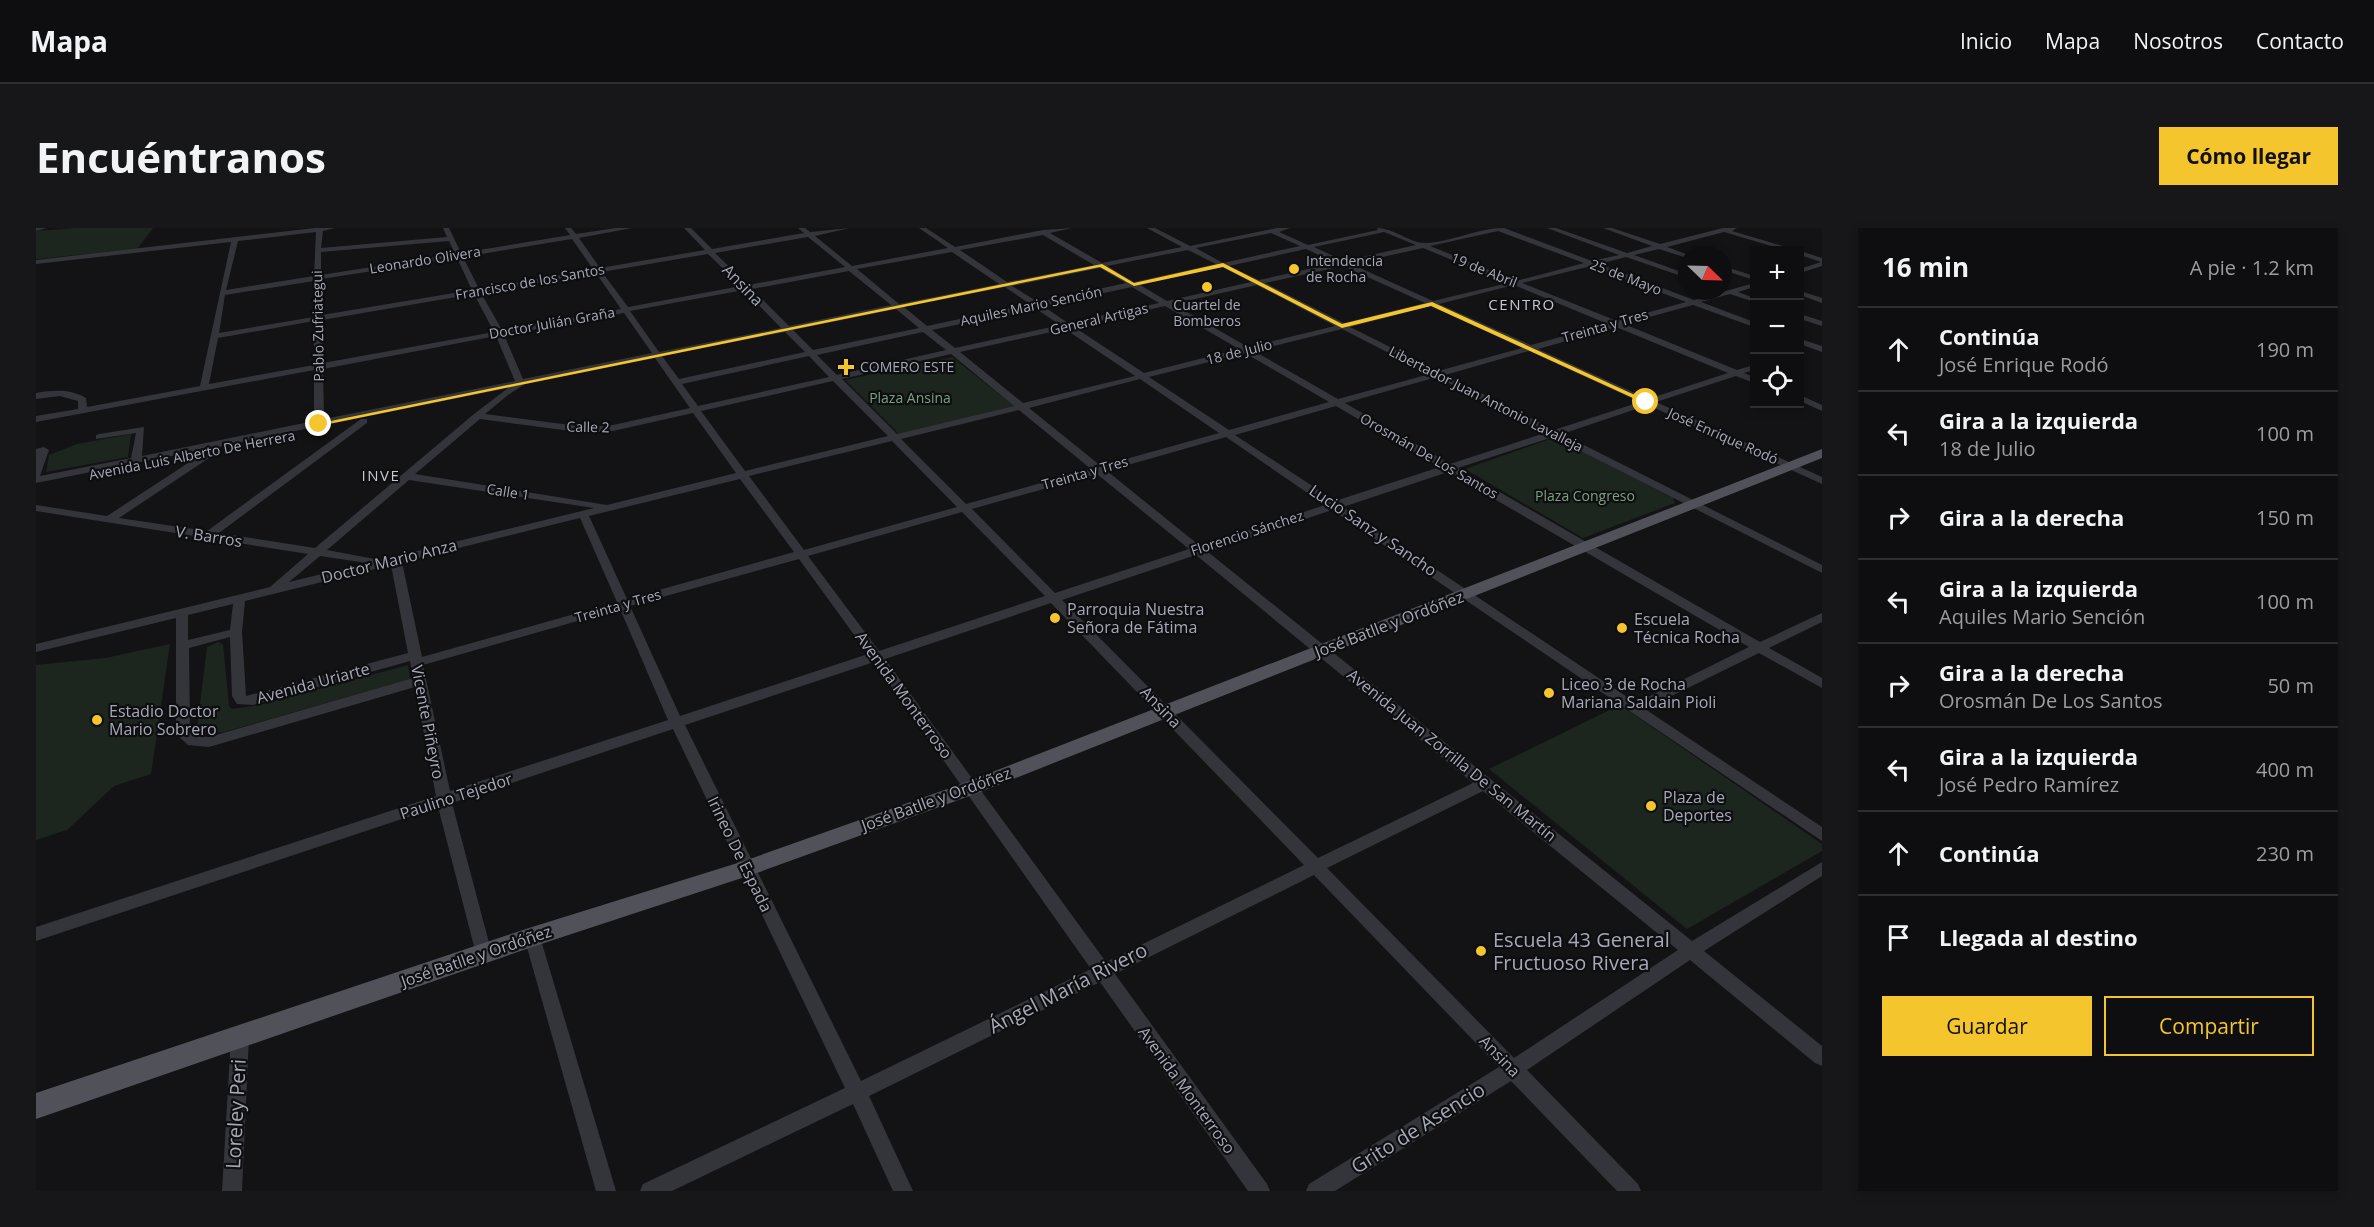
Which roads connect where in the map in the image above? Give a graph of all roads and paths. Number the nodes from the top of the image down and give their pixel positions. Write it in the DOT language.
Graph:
graph roads {
  1 [pos="44,228"];
  2 [pos="332,228"];
  3 [pos="446,228"];
  4 [pos="568,228"];
  5 [pos="629,228"];
  6 [pos="687,228"];
  7 [pos="847,228"];
  8 [pos="922,228"];
  9 [pos="1069,228"];
  10 [pos="1150,228"];
  11 [pos="1287,228"];
  12 [pos="1499,228"];
  13 [pos="1550,228"];
  14 [pos="1606,228"];
  15 [pos="36,229"];
  16 [pos="320,229"];
  17 [pos="1382,229"];
  18 [pos="1726,229"];
  19 [pos="1040,230"];
  20 [pos="1268,230"];
  21 [pos="805,231"];
  22 [pos="574,237"];
  23 [pos="235,238"];
  24 [pos="452,238"];
  25 [pos="1423,245"];
  26 [pos="1779,246"];
  27 [pos="1660,247"];
  28 [pos="1189,248"];
  29 [pos="1307,248"];
  30 [pos="955,249"];
  31 [pos="317,250"];
  32 [pos="710,252"];
  33 [pos="1678,253"];
  34 [pos="459,255"];
  35 [pos="1627,255"];
  36 [pos="1804,255"];
  37 [pos="36,261"];
  38 [pos="1822,262"];
  39 [pos="1342,263"];
  40 [pos="1592,264"];
  41 [pos="1101,265"];
  42 [pos="1223,265"];
  43 [pos="849,268"];
  44 [pos="1804,269"];
  45 [pos="597,270"];
  46 [pos="1732,271"];
  47 [pos="1678,273"];
  48 [pos="1750,276"];
  49 [pos="318,278"];
  50 [pos="1258,283"];
  51 [pos="1515,283"];
  52 [pos="1007,285"];
  53 [pos="1134,285"];
  54 [pos="1750,286"];
  55 [pos="746,289"];
  56 [pos="1732,289"];
  57 [pos="476,291"];
  58 [pos="1732,292"];
  59 [pos="222,293"];
  60 [pos="1804,294"];
  61 [pos="1750,298"];
  62 [pos="1699,300"];
  63 [pos="1822,301"];
  64 [pos="1693,302"];
  65 [pos="1167,303"];
  66 [pos="1432,304"];
  67 [pos="1037,305"];
  68 [pos="897,307"];
  69 [pos="625,310"];
  70 [pos="1804,317"];
  71 [pos="318,318"];
  72 [pos="1615,323"];
  73 [pos="1750,323"];
  74 [pos="1822,324"];
  75 [pos="1069,326"];
  76 [pos="1342,326"];
  77 [pos="786,330"];
  78 [pos="924,330"];
  79 [pos="500,333"];
  80 [pos="214,336"];
  81 [pos="1804,342"];
  82 [pos="1820,347"];
  83 [pos="1529,348"];
  84 [pos="1245,350"];
  85 [pos="1804,351"];
  86 [pos="952,353"];
  87 [pos="810,354"];
  88 [pos="658,355"];
  89 [pos="666,366"];
  90 [pos="319,367"];
  91 [pos="1750,369"];
  92 [pos="1736,373"];
  93 [pos="1438,374"];
  94 [pos="1143,375"];
  95 [pos="1750,378"];
  96 [pos="836,380"];
  97 [pos="678,382"];
  98 [pos="521,384"];
  99 [pos="204,388"];
  100 [pos="505,393"];
  101 [pos="36,396"];
  102 [pos="1804,400"];
  103 [pos="1646,402"];
  104 [pos="1337,403"];
  105 [pos="1020,407"];
  106 [pos="1822,408"];
  107 [pos="697,410"];
  108 [pos="82,411"];
  109 [pos="477,416"];
  110 [pos="36,419"];
  111 [pos="364,421"];
  112 [pos="319,424"];
  113 [pos="1228,433"];
  114 [pos="1550,433"];
  115 [pos="99,437"];
  116 [pos="893,437"];
  117 [pos="216,447"];
  118 [pos="36,452"];
  119 [pos="1822,453"];
  120 [pos="136,460"];
  121 [pos="1790,466"];
  122 [pos="1447,467"];
  123 [pos="1097,469"];
  124 [pos="743,474"];
  125 [pos="36,475"];
  126 [pos="406,476"];
  127 [pos="36,480"];
  128 [pos="1822,481"];
  129 [pos="36,486"];
  130 [pos="1335,504"];
  131 [pos="1691,504"];
  132 [pos="609,507"];
  133 [pos="36,508"];
  134 [pos="962,508"];
  135 [pos="583,514"];
  136 [pos="108,520"];
  137 [pos="208,536"];
  138 [pos="1585,546"];
  139 [pos="1196,549"];
  140 [pos="315,553"];
  141 [pos="802,555"];
  142 [pos="389,561"];
  143 [pos="1822,570"];
  144 [pos="273,589"];
  145 [pos="1467,594"];
  146 [pos="1053,597"];
  147 [pos="239,598"];
  148 [pos="623,605"];
  149 [pos="182,612"];
  150 [pos="1822,617"];
  151 [pos="236,632"];
  152 [pos="181,646"];
  153 [pos="1760,647"];
  154 [pos="36,648"];
  155 [pos="1323,650"];
  156 [pos="877,657"];
  157 [pos="416,659"];
  158 [pos="419,681"];
  159 [pos="1822,684"];
  160 [pos="1636,708"];
  161 [pos="1166,712"];
  162 [pos="676,722"];
  163 [pos="1486,783"];
  164 [pos="971,788"];
  165 [pos="444,800"];
  166 [pos="1822,835"];
  167 [pos="1314,866"];
  168 [pos="747,868"];
  169 [pos="1822,868"];
  170 [pos="36,934"];
  171 [pos="532,937"];
  172 [pos="1692,950"];
  173 [pos="484,954"];
  174 [pos="1102,971"];
  175 [pos="240,1037"];
  176 [pos="1822,1057"];
  177 [pos="1513,1069"];
  178 [pos="858,1094"];
  179 [pos="36,1106"];
  180 [pos="232,1191"];
  181 [pos="606,1191"];
  182 [pos="650,1191"];
  183 [pos="903,1191"];
  184 [pos="1260,1191"];
  185 [pos="1316,1191"];
  186 [pos="1631,1191"];
  1 -- 15 [label="street"];
  2 -- 16 [label="street"];
  3 -- 24 [label="street"];
  4 -- 22 [label="street, Avenida Monterroso"];
  5 -- 22 [label="street, Leonardo Olivera"];
  6 -- 32 [label="street, Ansina"];
  7 -- 21 [label="street, Francisco de los Santos"];
  8 -- 30 [label="street, Lucio Sanz y Sancho"];
  9 -- 19 [label="street, Doctor Julián Graña"];
  10 -- 28 [label="street, Libertador Juan Antonio Lavalleja"];
  11 -- 20 [label="street, Avenida Luis Alberto De Herrera"];
  12 -- 25 [label="street, General Artigas"];
  12 -- 40 [label="street, 25 de Mayo"];
  13 -- 35 [label="street"];
  14 -- 27 [label="street"];
  16 -- 23 [label="street"];
  16 -- 31 [label="street, Pablo Zufriategui"];
  17 -- 25 [label="street, 19 de Abril"];
  17 -- 29 [label="street, Aquiles Mario Sención"];
  18 -- 26 [label="street"];
  18 -- 27 [label="street, 18 de Julio"];
  19 -- 30 [label="street, Doctor Julián Graña"];
  19 -- 41 [label="street, Orosmán De Los Santos"];
  20 -- 28 [label="street, Avenida Luis Alberto De Herrera"];
  20 -- 29 [label="street, José Enrique Rodó"];
  21 -- 32 [label="street, Francisco de los Santos"];
  21 -- 43 [label="street, Avenida Juan Zorrilla De San Martín"];
  22 -- 34 [label="street, Leonardo Olivera"];
  22 -- 45 [label="street, Avenida Monterroso"];
  23 -- 37 [label="street"];
  23 -- 59 [label="street"];
  24 -- 31 [label="street"];
  24 -- 34 [label="street"];
  25 -- 39 [label="street, General Artigas"];
  25 -- 51 [label="street, 19 de Abril"];
  27 -- 33 [label="street"];
  27 -- 35 [label="street, 18 de Julio"];
  28 -- 41 [label="street, Avenida Luis Alberto De Herrera"];
  28 -- 42 [label="street, Libertador Juan Antonio Lavalleja"];
  29 -- 39 [label="street, José Enrique Rodó"];
  29 -- 42 [label="street, Aquiles Mario Sención"];
  30 -- 43 [label="street, Doctor Julián Graña"];
  30 -- 52 [label="street, Lucio Sanz y Sancho"];
  31 -- 49 [label="street, Pablo Zufriategui"];
  32 -- 45 [label="street, Francisco de los Santos"];
  32 -- 55 [label="street, Ansina"];
  34 -- 49 [label="street, Leonardo Olivera"];
  34 -- 57 [label="street"];
  35 -- 40 [label="street, 18 de Julio"];
  35 -- 47 [label="street"];
  36 -- 38 [label="street"];
  38 -- 44 [label="street"];
  39 -- 50 [label="street, General Artigas"];
  39 -- 66 [label="street, José Enrique Rodó"];
  40 -- 51 [label="street, 18 de Julio"];
  40 -- 64 [label="street, 25 de Mayo"];
  41 -- 52 [label="street, Avenida Luis Alberto De Herrera"];
  41 -- 53 [label="street, Orosmán De Los Santos"];
  42 -- 50 [label="street, Libertador Juan Antonio Lavalleja"];
  42 -- 53 [label="street, Aquiles Mario Sención"];
  43 -- 55 [label="street, Doctor Julián Graña"];
  43 -- 68 [label="street, Avenida Juan Zorrilla De San Martín"];
  45 -- 57 [label="street, Francisco de los Santos"];
  45 -- 69 [label="street, Avenida Monterroso"];
  46 -- 48 [label="street"];
  49 -- 59 [label="street, Leonardo Olivera"];
  49 -- 71 [label="street, Pablo Zufriategui"];
  50 -- 65 [label="street, General Artigas"];
  50 -- 76 [label="street, Libertador Juan Antonio Lavalleja"];
  51 -- 66 [label="street, 18 de Julio"];
  51 -- 72 [label="street, 19 de Abril"];
  52 -- 67 [label="street, Lucio Sanz y Sancho"];
  52 -- 68 [label="street, Avenida Luis Alberto De Herrera"];
  53 -- 65 [label="street, Orosmán De Los Santos"];
  53 -- 67 [label="street, Aquiles Mario Sención"];
  54 -- 56 [label="street, Treinta y Tres"];
  55 -- 69 [label="street, Doctor Julián Graña"];
  55 -- 77 [label="street, Ansina"];
  57 -- 71 [label="street, Francisco de los Santos"];
  57 -- 79 [label="street"];
  58 -- 61 [label="street"];
  59 -- 80 [label="street"];
  60 -- 63 [label="street"];
  62 -- 64 [label="street, Treinta y Tres"];
  64 -- 72 [label="street, Treinta y Tres"];
  64 -- 73 [label="street, 25 de Mayo"];
  65 -- 75 [label="street, General Artigas"];
  65 -- 84 [label="street, Orosmán De Los Santos"];
  66 -- 76 [label="street, 18 de Julio"];
  66 -- 83 [label="street, José Enrique Rodó"];
  67 -- 75 [label="street, Lucio Sanz y Sancho"];
  67 -- 78 [label="street, Aquiles Mario Sención"];
  68 -- 77 [label="street, Avenida Luis Alberto De Herrera"];
  68 -- 78 [label="street, Avenida Juan Zorrilla De San Martín"];
  69 -- 79 [label="street, Doctor Julián Graña"];
  69 -- 88 [label="street, Avenida Monterroso"];
  70 -- 74 [label="street"];
  71 -- 80 [label="street, Francisco de los Santos"];
  71 -- 90 [label="street, Pablo Zufriategui"];
  72 -- 83 [label="street, Treinta y Tres"];
  72 -- 92 [label="street, 19 de Abril"];
  75 -- 86 [label="street, General Artigas"];
  75 -- 94 [label="street, Lucio Sanz y Sancho"];
  76 -- 84 [label="street, 18 de Julio"];
  76 -- 93 [label="street, Libertador Juan Antonio Lavalleja"];
  77 -- 87 [label="street, Ansina"];
  77 -- 88 [label="street, Avenida Luis Alberto De Herrera"];
  78 -- 86 [label="street, Avenida Juan Zorrilla De San Martín"];
  78 -- 87 [label="street, Aquiles Mario Sención"];
  79 -- 90 [label="street, Doctor Julián Graña"];
  79 -- 98 [label="street"];
  80 -- 99 [label="street"];
  81 -- 82 [label="street"];
  82 -- 85 [label="street"];
  83 -- 93 [label="street, Treinta y Tres"];
  83 -- 103 [label="street, José Enrique Rodó"];
  84 -- 94 [label="street, 18 de Julio"];
  84 -- 104 [label="street, Orosmán De Los Santos"];
  86 -- 96 [label="street, General Artigas"];
  86 -- 105 [label="street, Avenida Juan Zorrilla De San Martín"];
  87 -- 96 [label="street, Ansina"];
  87 -- 97 [label="street, Aquiles Mario Sención"];
  88 -- 89 [label="street, Avenida Monterroso"];
  88 -- 98 [label="street, Avenida Luis Alberto De Herrera"];
  89 -- 97 [label="street, Avenida Monterroso"];
  89 -- 100 [label="street, Avenida Luis Alberto De Herrera"];
  90 -- 99 [label="street, Doctor Julián Graña"];
  90 -- 112 [label="street, Pablo Zufriategui"];
  91 -- 92 [label="street, Florencio Sánchez"];
  92 -- 95 [label="street, 19 de Abril"];
  92 -- 103 [label="street, Florencio Sánchez"];
  93 -- 104 [label="street, Treinta y Tres"];
  93 -- 114 [label="street, Libertador Juan Antonio Lavalleja"];
  94 -- 105 [label="street, 18 de Julio"];
  94 -- 113 [label="street, Lucio Sanz y Sancho"];
  96 -- 107 [label="street, General Artigas"];
  96 -- 116 [label="street, Ansina"];
  97 -- 107 [label="street, Avenida Monterroso"];
  98 -- 100 [label="street"];
  98 -- 112 [label="street, Avenida Luis Alberto De Herrera"];
  99 -- 108 [label="street, Doctor Julián Graña"];
  100 -- 109 [label="street"];
  100 -- 111 [label="street, Avenida Luis Alberto De Herrera"];
  101 -- 108 [label="street"];
  102 -- 106 [label="street"];
  103 -- 114 [label="street, Florencio Sánchez"];
  103 -- 121 [label="street, José Enrique Rodó"];
  104 -- 113 [label="street, Treinta y Tres"];
  104 -- 122 [label="street, Orosmán De Los Santos"];
  105 -- 116 [label="street, 18 de Julio"];
  105 -- 123 [label="street, Avenida Juan Zorrilla De San Martín"];
  107 -- 109 [label="street, Calle 2"];
  107 -- 124 [label="street, Avenida Monterroso"];
  108 -- 110 [label="street, Doctor Julián Graña"];
  109 -- 126 [label="street"];
  111 -- 117 [label="street, Avenida Luis Alberto De Herrera"];
  111 -- 137 [label="street"];
  112 -- 117 [label="street, Avenida Luis Alberto De Herrera"];
  113 -- 123 [label="street, Treinta y Tres"];
  113 -- 130 [label="street, Lucio Sanz y Sancho"];
  114 -- 122 [label="street, Florencio Sánchez"];
  114 -- 131 [label="street, Libertador Juan Antonio Lavalleja"];
  115 -- 120 [label="street"];
  116 -- 124 [label="street, 18 de Julio"];
  116 -- 134 [label="street, Ansina"];
  117 -- 120 [label="street, Avenida Luis Alberto De Herrera"];
  117 -- 129 [label="street, Avenida Luis Alberto De Herrera"];
  117 -- 136 [label="street"];
  118 -- 125 [label="street"];
  119 -- 121 [label="main road, José Batlle y Ordóñez"];
  120 -- 127 [label="street, Avenida Luis Alberto De Herrera"];
  121 -- 128 [label="street, José Enrique Rodó"];
  121 -- 131 [label="main road, José Batlle y Ordóñez"];
  122 -- 130 [label="street, Florencio Sánchez"];
  122 -- 138 [label="street, Orosmán De Los Santos"];
  123 -- 134 [label="street, Treinta y Tres"];
  123 -- 139 [label="street, Avenida Juan Zorrilla De San Martín"];
  124 -- 132 [label="street, Doctor Mario Anza"];
  124 -- 141 [label="street, Avenida Monterroso"];
  126 -- 132 [label="street, Calle 1"];
  126 -- 140 [label="street"];
  130 -- 139 [label="street, Florencio Sánchez"];
  130 -- 145 [label="street, Lucio Sanz y Sancho"];
  131 -- 138 [label="main road, José Batlle y Ordóñez"];
  131 -- 143 [label="street, Libertador Juan Antonio Lavalleja"];
  132 -- 135 [label="street, Doctor Mario Anza"];
  133 -- 136 [label="street, V. Barros"];
  134 -- 141 [label="street, Treinta y Tres"];
  134 -- 146 [label="street, Ansina"];
  135 -- 142 [label="street, Doctor Mario Anza"];
  135 -- 148 [label="street, Irineo De Espada"];
  136 -- 137 [label="street, V. Barros"];
  137 -- 140 [label="street, V. Barros"];
  138 -- 145 [label="main road, José Batlle y Ordóñez"];
  138 -- 153 [label="street, Orosmán De Los Santos"];
  139 -- 146 [label="street, Florencio Sánchez"];
  139 -- 155 [label="street, Avenida Juan Zorrilla De San Martín"];
  140 -- 142 [label="street, V. Barros"];
  140 -- 144 [label="street"];
  141 -- 148 [label="street, Treinta y Tres"];
  141 -- 156 [label="street, Avenida Monterroso"];
  142 -- 144 [label="street, Doctor Mario Anza"];
  142 -- 157 [label="street, Vicente Piñeyro"];
  144 -- 147 [label="street, Doctor Mario Anza"];
  145 -- 155 [label="main road, José Batlle y Ordóñez"];
  145 -- 160 [label="street, Lucio Sanz y Sancho"];
  146 -- 156 [label="street, Florencio Sánchez"];
  146 -- 161 [label="street, Ansina"];
  147 -- 149 [label="street, Doctor Mario Anza"];
  147 -- 151 [label="street, Avenida Uriarte"];
  148 -- 157 [label="street, Treinta y Tres"];
  148 -- 162 [label="street, Irineo De Espada"];
  149 -- 152 [label="street"];
  149 -- 154 [label="street, Doctor Mario Anza"];
  150 -- 153 [label="street"];
  151 -- 152 [label="street"];
  151 -- 157 [label="street, Avenida Uriarte"];
  152 -- 158 [label="street"];
  153 -- 159 [label="street, Orosmán De Los Santos"];
  153 -- 160 [label="street"];
  155 -- 161 [label="main road, José Batlle y Ordóñez"];
  155 -- 163 [label="street, Avenida Juan Zorrilla De San Martín"];
  156 -- 162 [label="street, Paulino Tejedor"];
  156 -- 164 [label="street, Avenida Monterroso"];
  157 -- 158 [label="street, Vicente Piñeyro"];
  158 -- 165 [label="street, Vicente Piñeyro"];
  160 -- 166 [label="street, Lucio Sanz y Sancho"];
  161 -- 164 [label="main road, José Batlle y Ordóñez"];
  161 -- 167 [label="street, Ansina"];
  162 -- 165 [label="street, Paulino Tejedor"];
  162 -- 168 [label="street, Irineo De Espada"];
  163 -- 167 [label="street, Ángel María Rivero"];
  163 -- 172 [label="street, Avenida Juan Zorrilla De San Martín"];
  164 -- 168 [label="main road, José Batlle y Ordóñez"];
  164 -- 174 [label="street, Avenida Monterroso"];
  165 -- 170 [label="street, Paulino Tejedor"];
  165 -- 173 [label="street, Vicente Piñeyro"];
  167 -- 174 [label="street, Ángel María Rivero"];
  167 -- 177 [label="street, Ansina"];
  168 -- 171 [label="main road, José Batlle y Ordóñez"];
  168 -- 178 [label="street, Irineo De Espada"];
  169 -- 172 [label="street, Grito de Asencio"];
  171 -- 173 [label="main road, José Batlle y Ordóñez"];
  171 -- 181 [label="street"];
  172 -- 176 [label="street, Avenida Juan Zorrilla De San Martín"];
  172 -- 177 [label="street, Grito de Asencio"];
  173 -- 175 [label="main road, José Batlle y Ordóñez"];
  174 -- 178 [label="street, Ángel María Rivero"];
  174 -- 184 [label="street, Avenida Monterroso"];
  175 -- 179 [label="main road, José Batlle y Ordóñez"];
  175 -- 180 [label="street, Loreley Peri"];
  177 -- 185 [label="street, Grito de Asencio"];
  177 -- 186 [label="street, Ansina"];
  178 -- 182 [label="street, Ángel María Rivero"];
  178 -- 183 [label="street, Irineo De Espada"];
}
